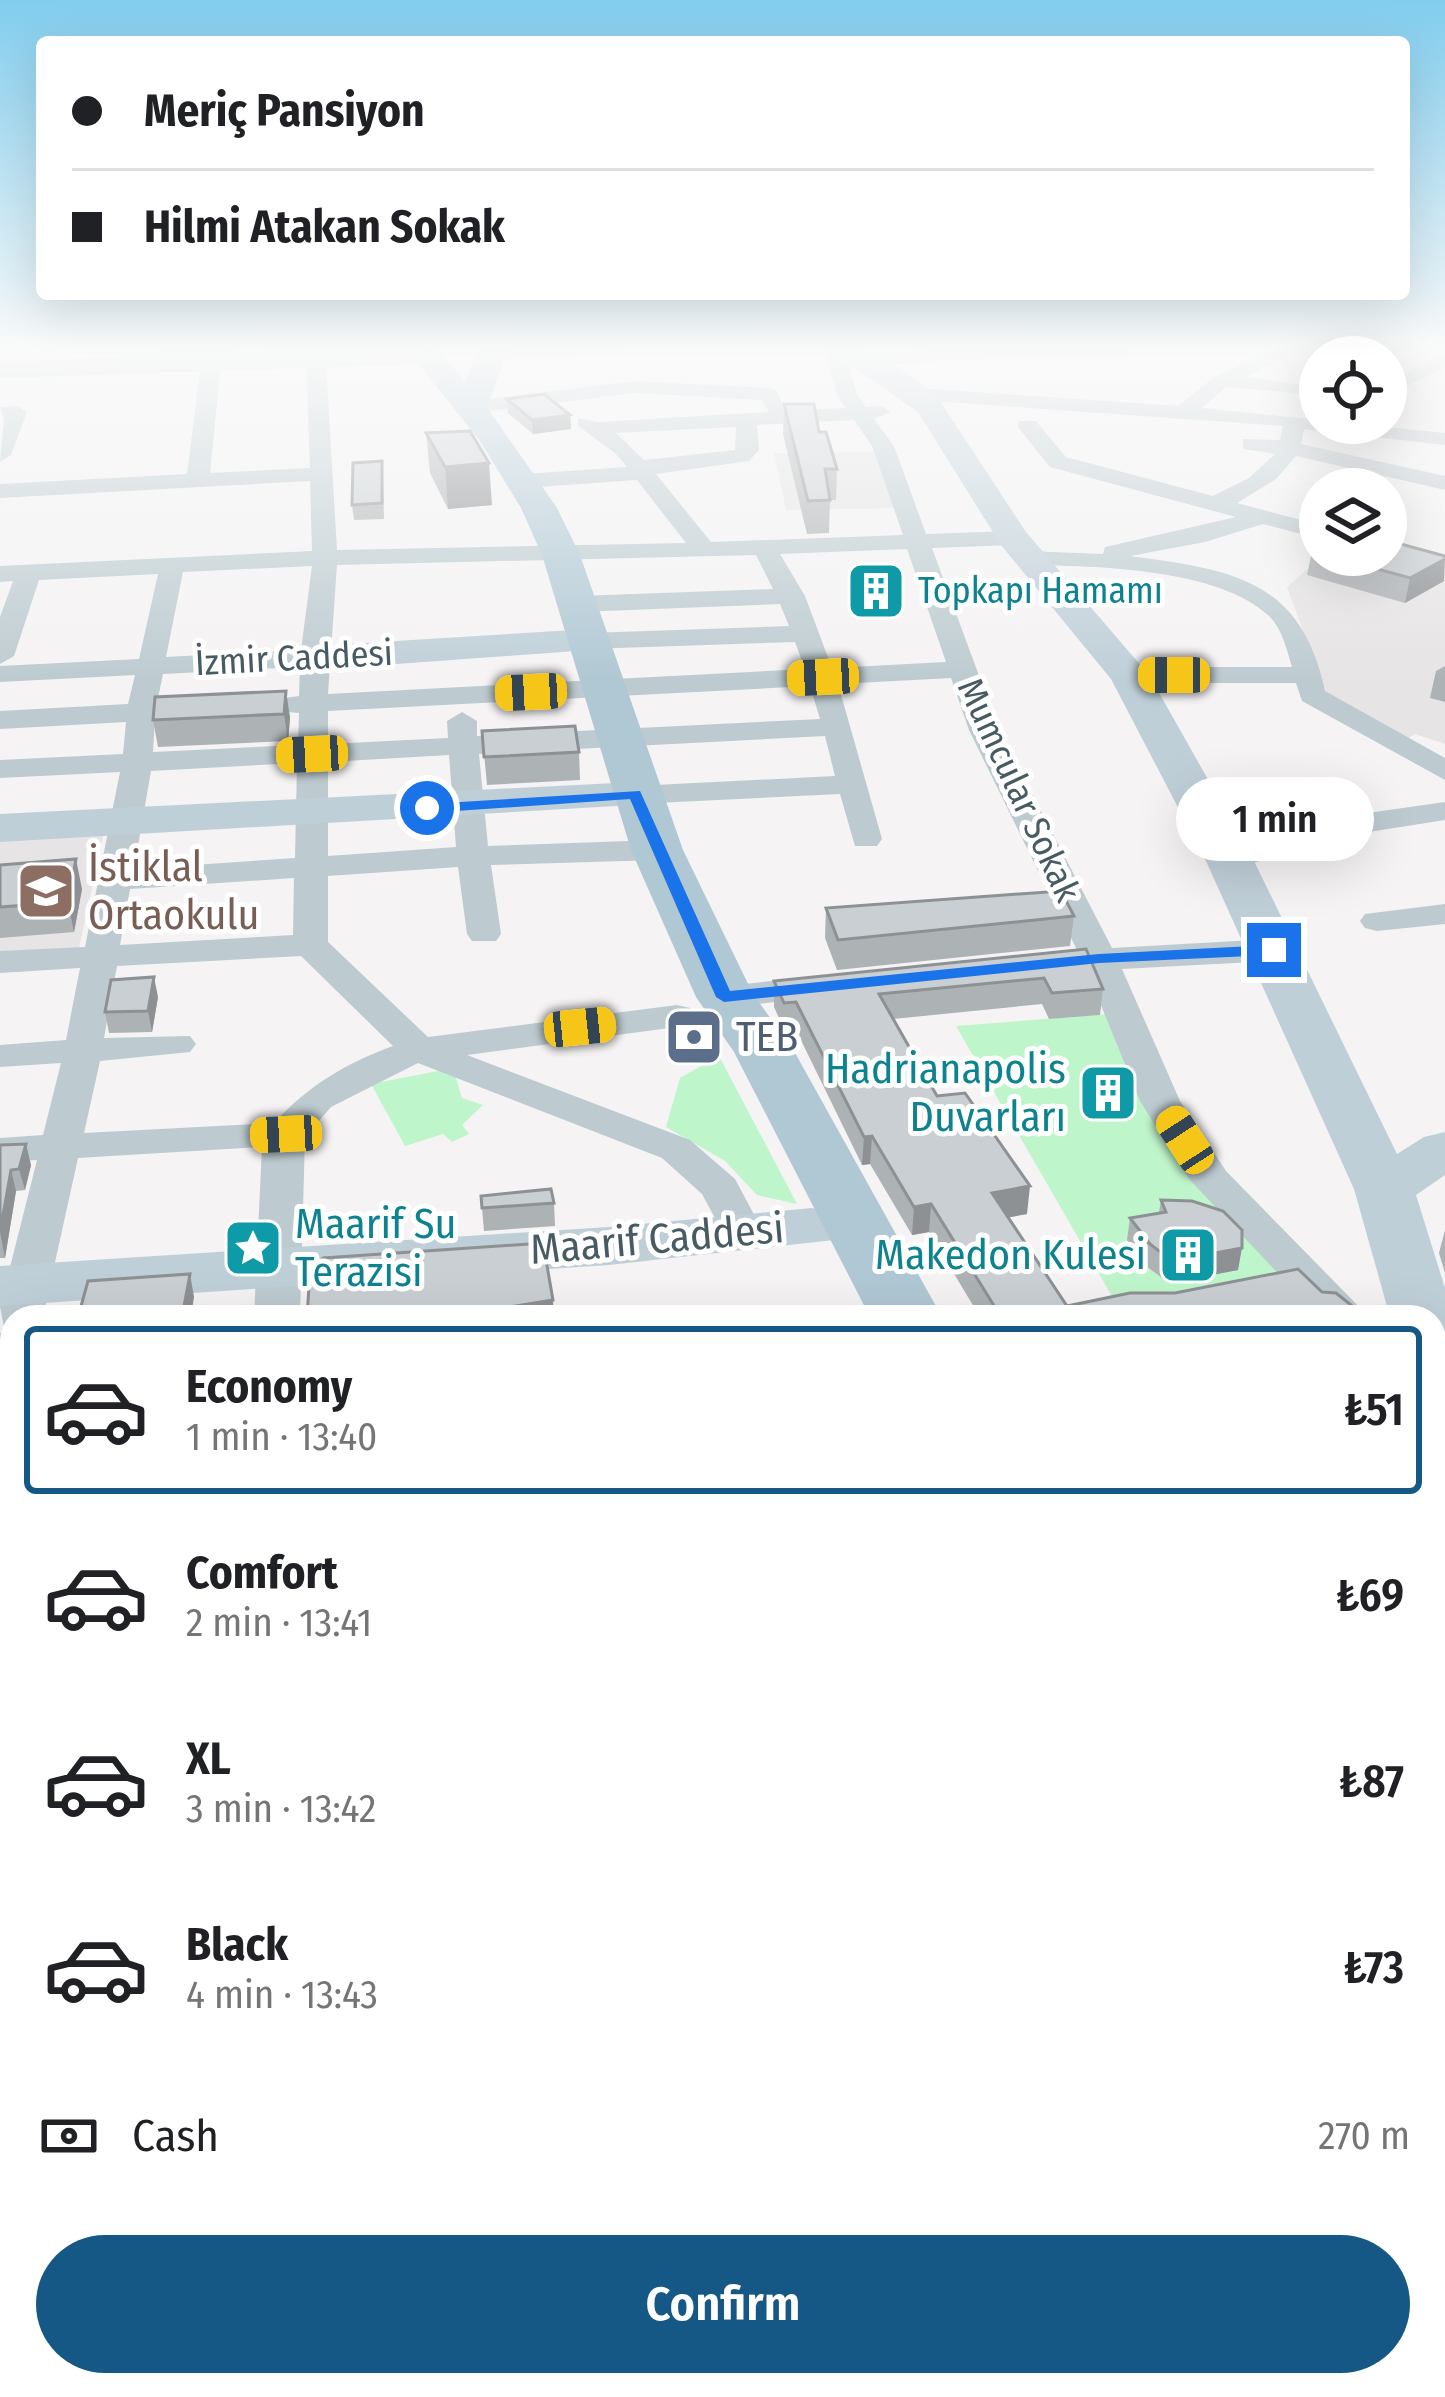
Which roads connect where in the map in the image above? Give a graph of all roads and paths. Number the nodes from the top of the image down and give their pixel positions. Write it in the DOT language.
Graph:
graph roads {
  1 [pos="201,457"];
  2 [pos="323,457"];
  3 [pos="507,457"];
  4 [pos="629,457"];
  5 [pos="735,457"];
  6 [pos="887,457"];
  7 [pos="964,457"];
  8 [pos="1054,457"];
  9 [pos="1285,457"];
  10 [pos="1331,457"];
  11 [pos="643,470"];
  12 [pos="322,474"];
  13 [pos="198,481"];
  14 [pos="524,481"];
  15 [pos="1445,483"];
  16 [pos="0,491"];
  17 [pos="1219,502"];
  18 [pos="1260,517"];
  19 [pos="1299,527"];
  20 [pos="916,540"];
  21 [pos="764,547"];
  22 [pos="1020,548"];
  23 [pos="704,549"];
  24 [pos="561,555"];
  25 [pos="1095,556"];
  26 [pos="325,558"];
  27 [pos="172,567"];
  28 [pos="14,574"];
  29 [pos="792,596"];
  30 [pos="583,623"];
  31 [pos="806,634"];
  32 [pos="0,656"];
  33 [pos="314,658"];
  34 [pos="152,666"];
  35 [pos="963,669"];
  36 [pos="0,674"];
  37 [pos="1129,675"];
  38 [pos="1309,675"];
  39 [pos="823,677"];
  40 [pos="710,683"];
  41 [pos="603,688"];
  42 [pos="459,696"];
  43 [pos="312,704"];
  44 [pos="141,712"];
  45 [pos="0,720"];
  46 [pos="837,727"];
  47 [pos="726,734"];
  48 [pos="618,737"];
  49 [pos="464,745"];
  50 [pos="312,754"];
  51 [pos="137,762"];
  52 [pos="0,769"];
  53 [pos="1445,771"];
  54 [pos="853,784"];
  55 [pos="748,789"];
  56 [pos="635,794"];
  57 [pos="466,806"];
  58 [pos="1445,811"];
  59 [pos="310,815"];
  60 [pos="124,821"];
  61 [pos="0,828"];
  62 [pos="866,839"];
  63 [pos="657,850"];
  64 [pos="472,856"];
  65 [pos="1230,861"];
  66 [pos="310,869"];
  67 [pos="115,880"];
  68 [pos="1445,914"];
  69 [pos="1377,921"];
  70 [pos="484,934"];
  71 [pos="310,945"];
  72 [pos="1274,950"];
  73 [pos="98,957"];
  74 [pos="1099,958"];
  75 [pos="0,962"];
  76 [pos="1052,963"];
  77 [pos="865,982"];
  78 [pos="701,1006"];
  79 [pos="177,1044"];
  80 [pos="83,1050"];
  81 [pos="419,1050"];
  82 [pos="0,1056"];
  83 [pos="286,1134"];
  84 [pos="63,1145"];
  85 [pos="1445,1149"];
  86 [pos="0,1150"];
  87 [pos="1384,1189"];
  88 [pos="832,1223"];
  89 [pos="744,1235"];
  90 [pos="1302,1277"];
  91 [pos="1256,1286"];
  92 [pos="278,1290"];
  93 [pos="17,1295"];
  94 [pos="856,1305"];
  95 [pos="897,1305"];
  96 [pos="1333,1305"];
  97 [pos="1418,1305"];
  1 -- 13 [label="street"];
  2 -- 12 [label="street"];
  3 -- 14 [label="main road"];
  4 -- 11 [label="street"];
  5 -- 11 [label="street"];
  6 -- 20 [label="street, Mumcular Sokak"];
  7 -- 22 [label="street"];
  8 -- 17 [label="street"];
  9 -- 17 [label="street"];
  10 -- 15 [label="street"];
  11 -- 14 [label="street"];
  11 -- 23 [label="street"];
  12 -- 13 [label="street"];
  12 -- 26 [label="street"];
  13 -- 16 [label="street"];
  14 -- 24 [label="main road"];
  17 -- 18 [label="street"];
  18 -- 19 [label="street"];
  18 -- 25 [label="street"];
  20 -- 21 [label="street"];
  20 -- 22 [label="street"];
  20 -- 35 [label="street, Mumcular Sokak"];
  21 -- 23 [label="street"];
  21 -- 29 [label="street"];
  22 -- 25 [label="street"];
  22 -- 37 [label="street"];
  23 -- 24 [label="street"];
  24 -- 26 [label="street"];
  24 -- 30 [label="main road"];
  25 -- 38 [label="street"];
  26 -- 27 [label="street"];
  26 -- 33 [label="street"];
  27 -- 28 [label="street"];
  27 -- 34 [label="street"];
  28 -- 32 [label="street"];
  29 -- 30 [label="street"];
  29 -- 31 [label="street"];
  30 -- 31 [label="street"];
  30 -- 33 [label="street, İzmir Caddesi"];
  30 -- 41 [label="main road"];
  31 -- 39 [label="street"];
  33 -- 34 [label="street, İzmir Caddesi"];
  33 -- 43 [label="street"];
  34 -- 36 [label="street, İzmir Caddesi"];
  34 -- 44 [label="street"];
  35 -- 39 [label="street"];
  35 -- 74 [label="street, Mumcular Sokak"];
  37 -- 38 [label="street"];
  37 -- 65 [label="street"];
  38 -- 53 [label="street"];
  39 -- 40 [label="street"];
  39 -- 46 [label="street"];
  40 -- 41 [label="street"];
  40 -- 47 [label="street"];
  41 -- 42 [label="street"];
  41 -- 48 [label="main road"];
  42 -- 43 [label="street"];
  42 -- 49 [label="street"];
  43 -- 44 [label="street"];
  43 -- 50 [label="street"];
  44 -- 45 [label="street"];
  44 -- 51 [label="street"];
  46 -- 47 [label="street"];
  46 -- 54 [label="street"];
  47 -- 48 [label="street"];
  47 -- 55 [label="street"];
  48 -- 49 [label="street"];
  48 -- 56 [label="main road"];
  49 -- 50 [label="street"];
  49 -- 57 [label="street"];
  50 -- 51 [label="street"];
  50 -- 59 [label="street"];
  51 -- 52 [label="street"];
  51 -- 60 [label="street"];
  54 -- 55 [label="street"];
  54 -- 62 [label="street"];
  55 -- 56 [label="street"];
  56 -- 57 [label="street"];
  56 -- 63 [label="main road"];
  57 -- 59 [label="street"];
  57 -- 64 [label="street"];
  58 -- 65 [label="street"];
  59 -- 60 [label="street"];
  59 -- 66 [label="street"];
  60 -- 61 [label="street"];
  60 -- 67 [label="street"];
  63 -- 64 [label="street"];
  63 -- 78 [label="main road"];
  64 -- 66 [label="street"];
  64 -- 70 [label="street"];
  65 -- 72 [label="street"];
  66 -- 67 [label="street"];
  66 -- 71 [label="street"];
  67 -- 73 [label="street"];
  68 -- 69 [label="street"];
  71 -- 73 [label="street"];
  71 -- 81 [label="street"];
  72 -- 74 [label="street"];
  72 -- 87 [label="street"];
  73 -- 75 [label="street"];
  73 -- 80 [label="street"];
  74 -- 76 [label="street"];
  74 -- 90 [label="street, Mumcular Sokak"];
  77 -- 78 [label="street"];
  78 -- 81 [label="street"];
  78 -- 88 [label="main road"];
  79 -- 80 [label="street"];
  80 -- 82 [label="street"];
  80 -- 84 [label="street"];
  81 -- 83 [label="street"];
  81 -- 89 [label="street"];
  83 -- 84 [label="street"];
  83 -- 92 [label="street"];
  84 -- 86 [label="street"];
  84 -- 93 [label="street"];
  85 -- 87 [label="street"];
  87 -- 97 [label="street"];
  88 -- 89 [label="street, Maarif Caddesi"];
  88 -- 94 [label="main road"];
  88 -- 95 [label="main road"];
  89 -- 92 [label="street, Maarif Caddesi"];
  90 -- 91 [label="street"];
  90 -- 96 [label="street, Mumcular Sokak"];
  92 -- 93 [label="street, Maarif Caddesi"];
}
